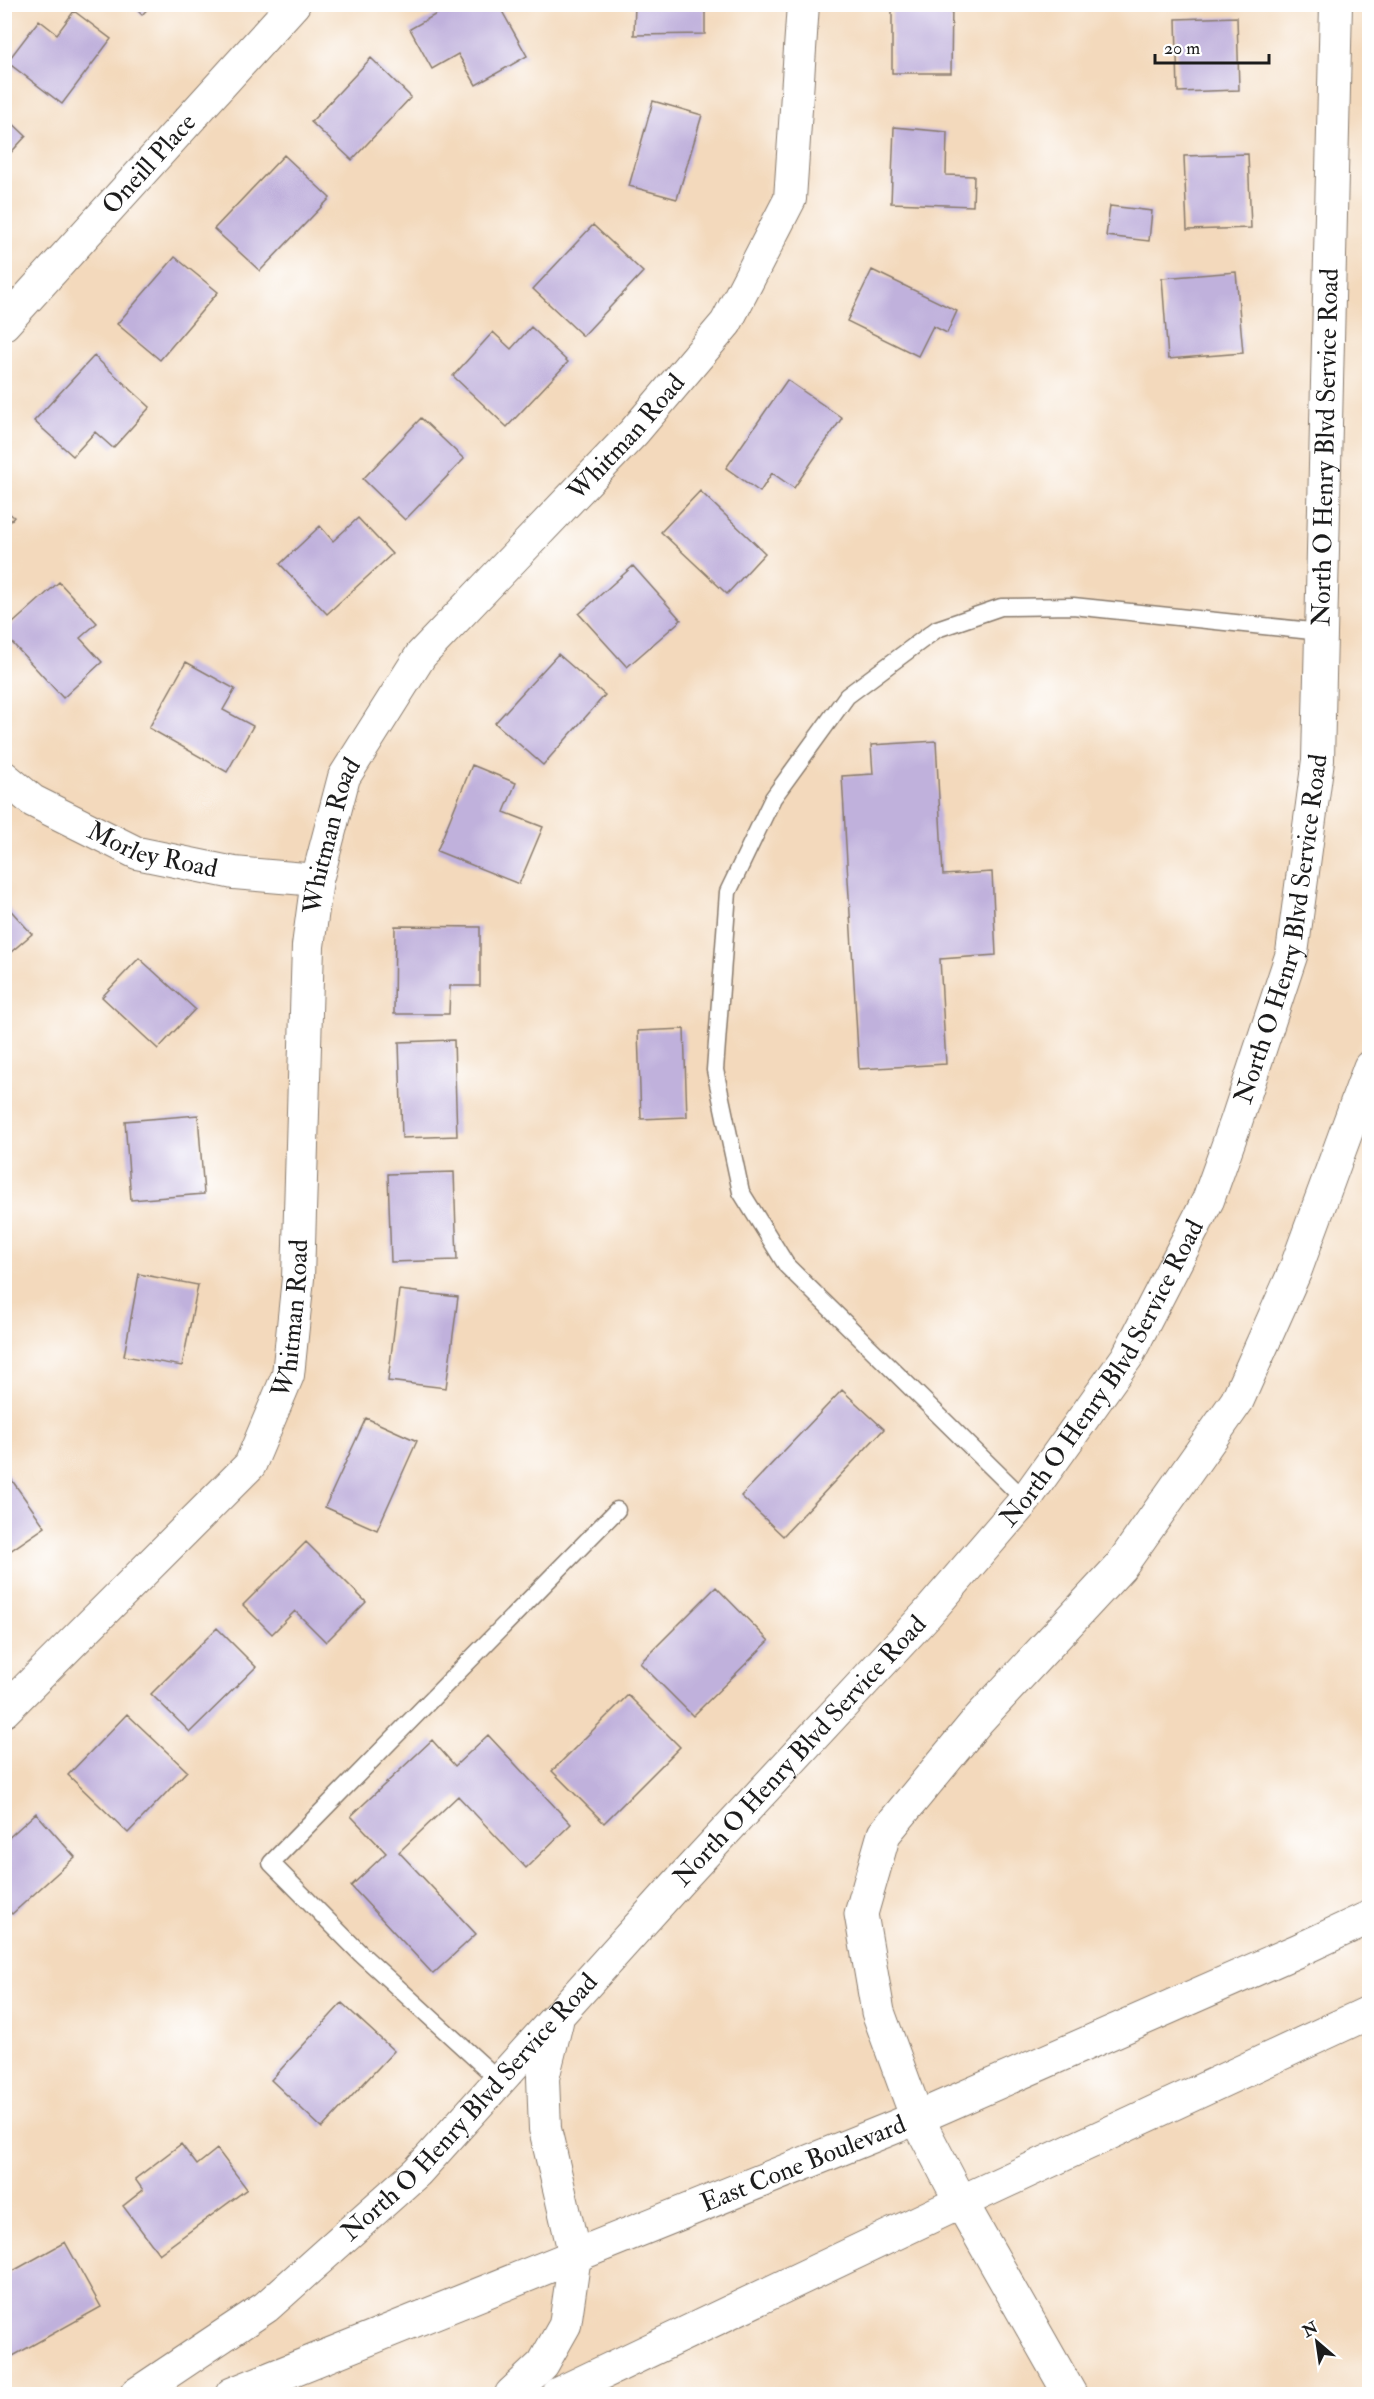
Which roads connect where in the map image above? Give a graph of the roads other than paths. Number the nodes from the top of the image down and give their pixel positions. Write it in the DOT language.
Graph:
graph roads {
  1 [pos="294,4"];
  2 [pos="803,4"];
  3 [pos="1336,4"];
  4 [pos="4,324"];
  5 [pos="1321,632"];
  6 [pos="4,777"];
  7 [pos="317,880"];
  8 [pos="1370,1067"];
  9 [pos="1025,1500"];
  10 [pos="617,1510"];
  11 [pos="4,1711"];
  12 [pos="1370,1917"];
  13 [pos="1370,2012"];
  14 [pos="558,2018"];
  15 [pos="500,2081"];
  16 [pos="917,2118"];
  17 [pos="961,2202"];
  18 [pos="575,2256"];
  19 [pos="136,2394"];
  20 [pos="232,2394"];
  21 [pos="511,2394"];
  22 [pos="558,2394"];
  23 [pos="1070,2394"];
  1 -- 4 [label="street, Oneill Place"];
  2 -- 7 [label="street, Whitman Road"];
  3 -- 5 [label="street, North O Henry Blvd Service Road"];
  5 -- 9 [label="street, North O Henry Blvd Service Road"];
  5 -- 9 [label="lane"];
  6 -- 7 [label="street, Morley Road"];
  7 -- 11 [label="street, Whitman Road"];
  8 -- 16 [label="main road"];
  9 -- 14 [label="street, North O Henry Blvd Service Road"];
  10 -- 15 [label="lane"];
  12 -- 16 [label="main road, East Cone Boulevard"];
  13 -- 17 [label="main road"];
  14 -- 15 [label="street, North O Henry Blvd Service Road"];
  14 -- 18 [label="street"];
  15 -- 19 [label="street, North O Henry Blvd Service Road"];
  16 -- 17 [label="main road"];
  16 -- 18 [label="main road, East Cone Boulevard"];
  17 -- 22 [label="main road"];
  17 -- 23 [label="main road"];
  18 -- 20 [label="main road, East Cone Boulevard"];
  18 -- 21 [label="street"];
}
